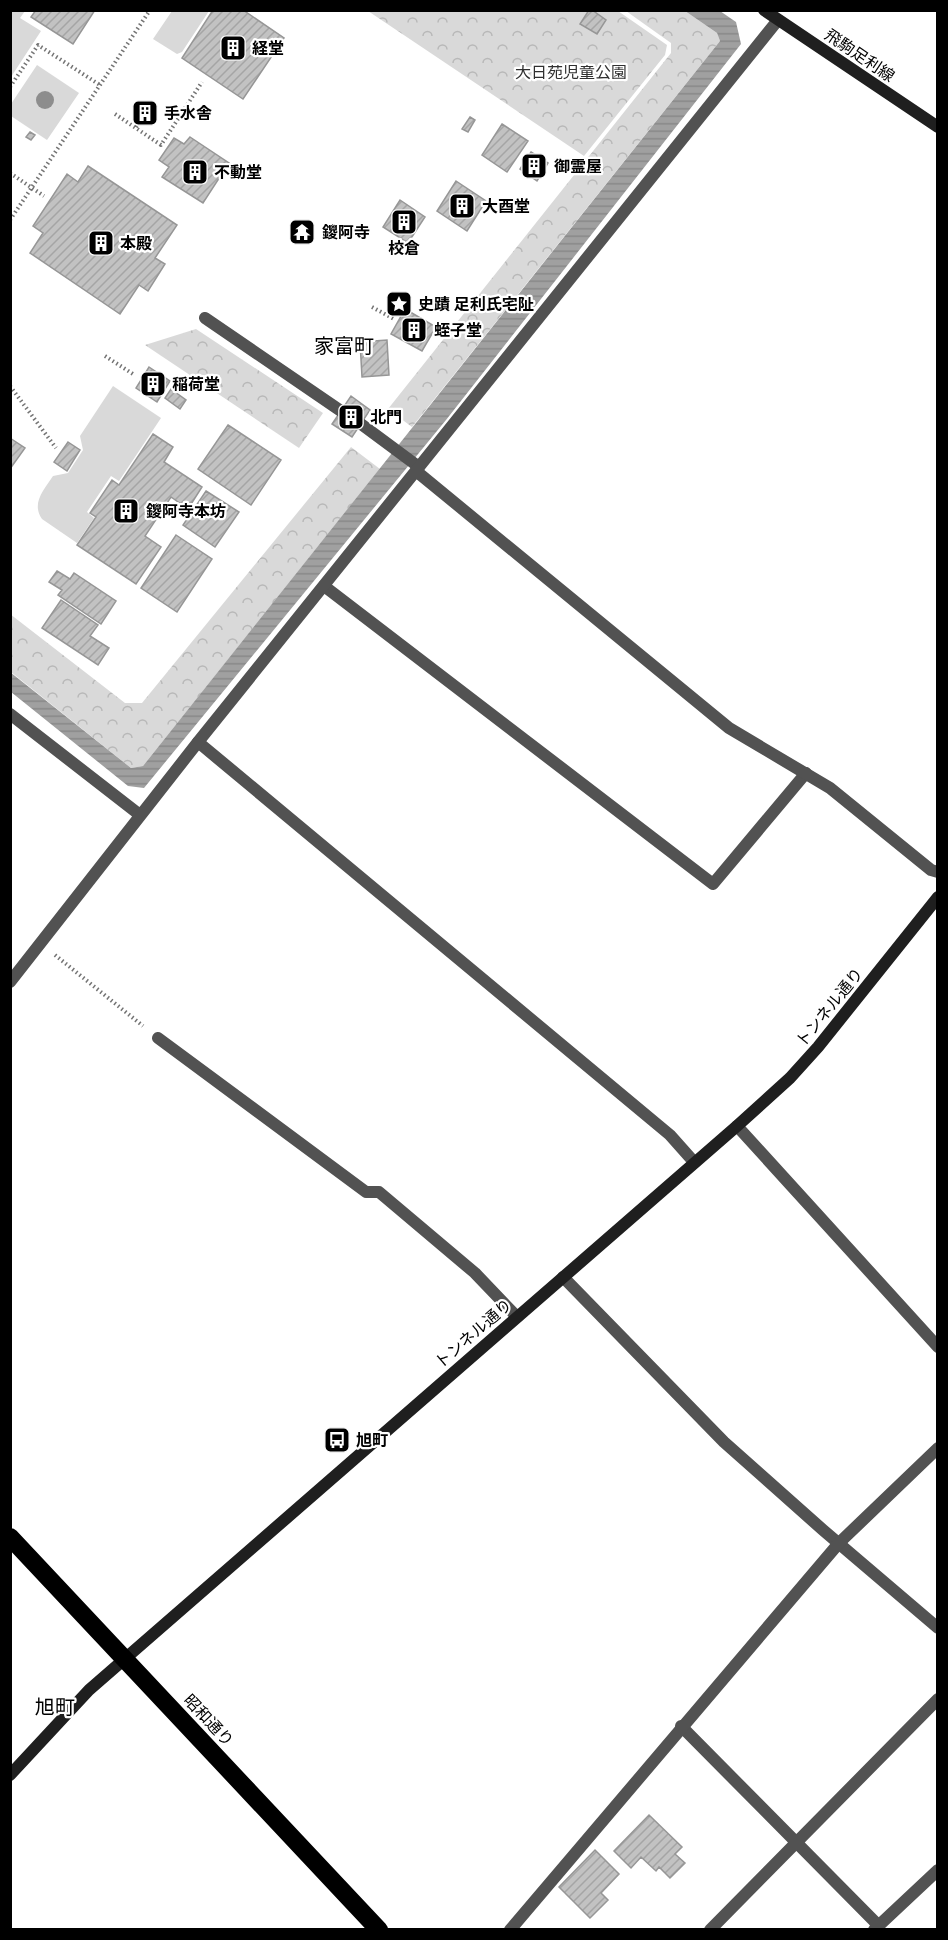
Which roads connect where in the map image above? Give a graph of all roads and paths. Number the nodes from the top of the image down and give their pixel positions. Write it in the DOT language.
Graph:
graph roads {
  1 [pos="150,10"];
  2 [pos="766,11"];
  3 [pos="778,20"];
  4 [pos="202,82"];
  5 [pos="100,85"];
  6 [pos="10,87"];
  7 [pos="115,114"];
  8 [pos="141,120"];
  9 [pos="136,127"];
  10 [pos="938,127"];
  11 [pos="10,173"];
  12 [pos="32,188"];
  13 [pos="44,196"];
  14 [pos="10,220"];
  15 [pos="372,307"];
  16 [pos="205,318"];
  17 [pos="394,319"];
  18 [pos="105,356"];
  19 [pos="133,374"];
  20 [pos="10,386"];
  21 [pos="341,411"];
  22 [pos="361,424"];
  23 [pos="56,448"];
  24 [pos="416,467"];
  25 [pos="324,586"];
  26 [pos="10,714"];
  27 [pos="198,742"];
  28 [pos="806,773"];
  29 [pos="141,815"];
  30 [pos="938,872"];
  31 [pos="938,897"];
  32 [pos="41,944"];
  33 [pos="10,982"];
  34 [pos="158,1038"];
  35 [pos="737,1126"];
  36 [pos="694,1162"];
  37 [pos="563,1277"];
  38 [pos="517,1317"];
  39 [pos="938,1347"];
  40 [pos="938,1448"];
  41 [pos="10,1538"];
  42 [pos="839,1543"];
  43 [pos="938,1629"];
  44 [pos="124,1658"];
  45 [pos="938,1699"];
  46 [pos="681,1726"];
  47 [pos="10,1775"];
  48 [pos="797,1842"];
  49 [pos="938,1870"];
  50 [pos="876,1927"];
  51 [pos="379,1929"];
  52 [pos="510,1929"];
  53 [pos="710,1929"];
  1 -- 5 [label="path"];
  2 -- 3 [label="street, 飛駒足利線"];
  3 -- 10 [label="street, 飛駒足利線"];
  3 -- 24 [label="street"];
  4 -- 9 [label="path"];
  5 -- 6 [label="path"];
  5 -- 12 [label="path"];
  7 -- 9 [label="path"];
  8 -- 9 [label="path"];
  11 -- 12 [label="path"];
  12 -- 13 [label="path"];
  12 -- 14 [label="path"];
  15 -- 17 [label="path"];
  16 -- 21 [label="street"];
  18 -- 19 [label="path"];
  20 -- 23 [label="path"];
  22 -- 24 [label="street"];
  24 -- 25 [label="street"];
  24 -- 28 [label="street"];
  25 -- 27 [label="street"];
  25 -- 28 [label="street"];
  26 -- 29 [label="street"];
  27 -- 29 [label="street"];
  27 -- 36 [label="street"];
  28 -- 30 [label="street"];
  29 -- 32 [label="street"];
  31 -- 35 [label="street, トンネル通り"];
  32 -- 33 [label="street"];
  32 -- 34 [label="path"];
  34 -- 38 [label="street"];
  35 -- 36 [label="street, トンネル通り"];
  35 -- 39 [label="street"];
  36 -- 37 [label="street, トンネル通り"];
  37 -- 38 [label="street, トンネル通り"];
  37 -- 42 [label="street"];
  38 -- 44 [label="street, トンネル通り"];
  40 -- 42 [label="street"];
  41 -- 44 [label="highway, 昭和通り"];
  42 -- 43 [label="street"];
  42 -- 46 [label="street"];
  44 -- 47 [label="street, トンネル通り"];
  44 -- 51 [label="highway, 昭和通り"];
  45 -- 48 [label="street"];
  46 -- 48 [label="street"];
  46 -- 52 [label="street"];
  48 -- 50 [label="street"];
  48 -- 53 [label="street"];
  49 -- 50 [label="street"];
}
